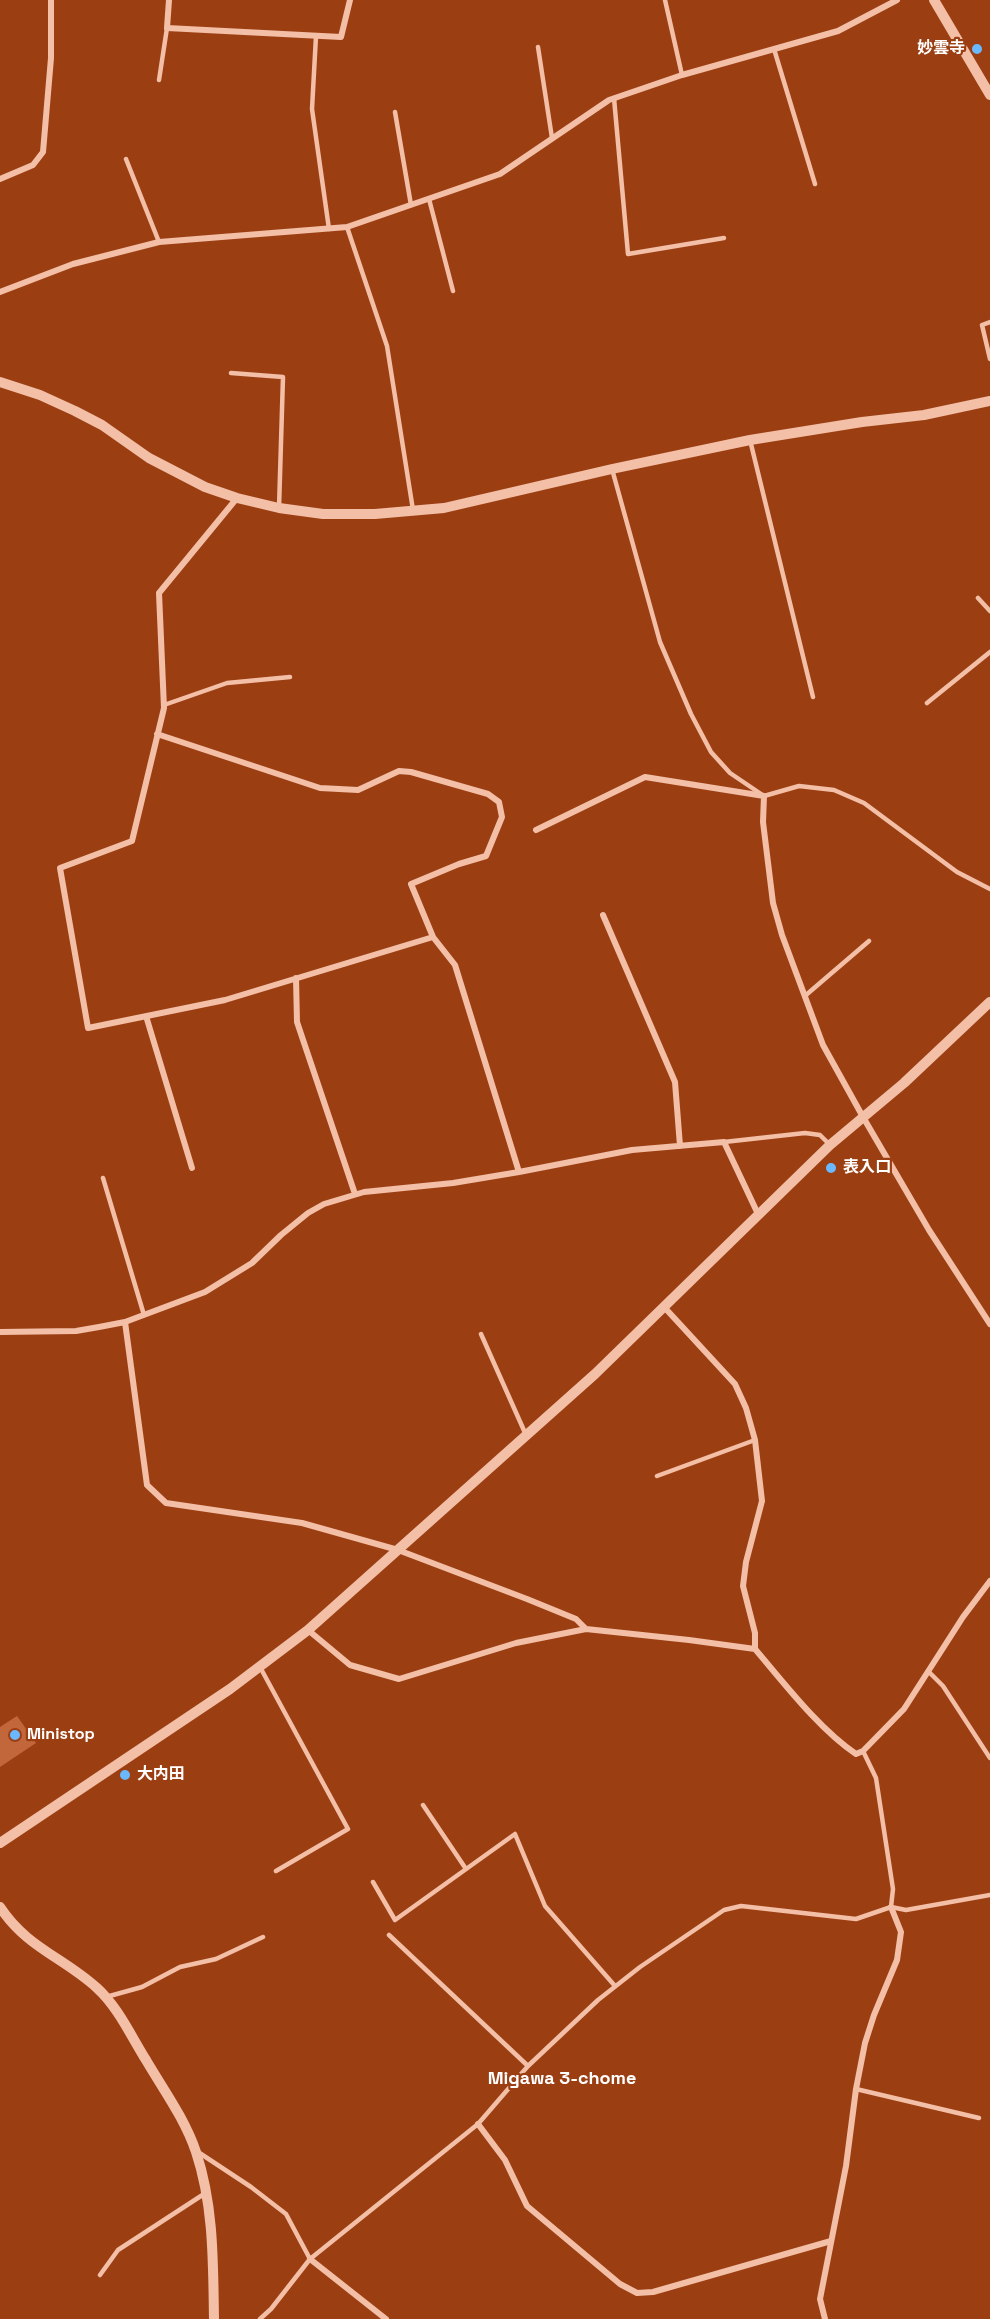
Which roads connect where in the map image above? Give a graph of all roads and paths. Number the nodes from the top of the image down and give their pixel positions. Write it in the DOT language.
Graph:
graph roads {
  1 [pos="51,0"];
  2 [pos="169,0"];
  3 [pos="350,0"];
  4 [pos="665,0"];
  5 [pos="897,0"];
  6 [pos="934,0"];
  7 [pos="167,28"];
  8 [pos="316,36"];
  9 [pos="537,47"];
  10 [pos="774,49"];
  11 [pos="682,75"];
  12 [pos="159,80"];
  13 [pos="990,94"];
  14 [pos="615,98"];
  15 [pos="395,112"];
  16 [pos="552,138"];
  17 [pos="126,159"];
  18 [pos="0,179"];
  19 [pos="814,184"];
  20 [pos="429,199"];
  21 [pos="411,205"];
  22 [pos="347,227"];
  23 [pos="329,229"];
  24 [pos="724,238"];
  25 [pos="159,242"];
  26 [pos="453,291"];
  27 [pos="0,292"];
  28 [pos="990,322"];
  29 [pos="990,359"];
  30 [pos="231,373"];
  31 [pos="0,382"];
  32 [pos="990,401"];
  33 [pos="750,440"];
  34 [pos="612,469"];
  35 [pos="237,498"];
  36 [pos="279,508"];
  37 [pos="413,511"];
  38 [pos="978,598"];
  39 [pos="990,611"];
  40 [pos="990,652"];
  41 [pos="290,678"];
  42 [pos="813,697"];
  43 [pos="927,703"];
  44 [pos="164,705"];
  45 [pos="157,734"];
  46 [pos="764,796"];
  47 [pos="536,830"];
  48 [pos="990,889"];
  49 [pos="603,915"];
  50 [pos="433,937"];
  51 [pos="869,941"];
  52 [pos="296,978"];
  53 [pos="806,995"];
  54 [pos="990,1002"];
  55 [pos="146,1016"];
  56 [pos="863,1118"];
  57 [pos="724,1142"];
  58 [pos="830,1145"];
  59 [pos="680,1146"];
  60 [pos="192,1168"];
  61 [pos="519,1172"];
  62 [pos="103,1178"];
  63 [pos="355,1194"];
  64 [pos="758,1214"];
  65 [pos="665,1308"];
  66 [pos="144,1315"];
  67 [pos="125,1322"];
  68 [pos="990,1324"];
  69 [pos="0,1332"];
  70 [pos="481,1334"];
  71 [pos="526,1435"];
  72 [pos="755,1440"];
  73 [pos="657,1476"];
  74 [pos="398,1550"];
  75 [pos="990,1581"];
  76 [pos="586,1629"];
  77 [pos="308,1630"];
  78 [pos="755,1649"];
  79 [pos="260,1667"];
  80 [pos="929,1672"];
  81 [pos="863,1751"];
  82 [pos="990,1758"];
  83 [pos="423,1804"];
  84 [pos="0,1843"];
  85 [pos="466,1869"];
  86 [pos="276,1871"];
  87 [pos="373,1882"];
  88 [pos="990,1895"];
  89 [pos="0,1907"];
  90 [pos="891,1907"];
  91 [pos="389,1935"];
  92 [pos="263,1936"];
  93 [pos="615,1986"];
  94 [pos="106,1997"];
  95 [pos="528,2066"];
  96 [pos="856,2089"];
  97 [pos="979,2118"];
  98 [pos="478,2124"];
  99 [pos="195,2150"];
  100 [pos="207,2193"];
  101 [pos="831,2241"];
  102 [pos="310,2259"];
  103 [pos="100,2275"];
  104 [pos="214,2319"];
  105 [pos="260,2319"];
  106 [pos="387,2319"];
  107 [pos="825,2319"];
  1 -- 18 [label="street"];
  2 -- 7 [label="street"];
  3 -- 8 [label="street"];
  4 -- 11 [label="lane"];
  5 -- 10 [label="street"];
  6 -- 13 [label="street"];
  7 -- 8 [label="street"];
  7 -- 12 [label="lane"];
  8 -- 23 [label="lane"];
  9 -- 16 [label="lane"];
  10 -- 11 [label="street"];
  10 -- 19 [label="lane"];
  11 -- 14 [label="street"];
  14 -- 16 [label="street"];
  14 -- 24 [label="lane"];
  15 -- 21 [label="lane"];
  16 -- 20 [label="street"];
  17 -- 25 [label="lane"];
  20 -- 21 [label="street"];
  20 -- 26 [label="lane"];
  21 -- 22 [label="street"];
  22 -- 23 [label="street"];
  22 -- 37 [label="lane"];
  23 -- 25 [label="street"];
  25 -- 27 [label="street"];
  28 -- 29 [label="lane"];
  30 -- 36 [label="lane"];
  31 -- 35 [label="street"];
  32 -- 33 [label="street"];
  33 -- 34 [label="street"];
  33 -- 42 [label="lane"];
  34 -- 37 [label="street"];
  34 -- 46 [label="lane"];
  35 -- 36 [label="street"];
  35 -- 44 [label="street"];
  36 -- 37 [label="street"];
  38 -- 39 [label="lane"];
  40 -- 43 [label="lane"];
  41 -- 44 [label="lane"];
  44 -- 45 [label="street"];
  45 -- 50 [label="street"];
  45 -- 55 [label="street"];
  46 -- 47 [label="street"];
  46 -- 48 [label="lane"];
  46 -- 53 [label="street"];
  49 -- 59 [label="street"];
  50 -- 52 [label="street"];
  50 -- 61 [label="street"];
  51 -- 53 [label="lane"];
  52 -- 55 [label="street"];
  52 -- 63 [label="street"];
  53 -- 56 [label="street"];
  54 -- 56 [label="street"];
  55 -- 60 [label="street"];
  56 -- 58 [label="street"];
  56 -- 68 [label="street"];
  57 -- 58 [label="lane"];
  57 -- 59 [label="street"];
  57 -- 64 [label="street"];
  58 -- 64 [label="street"];
  59 -- 61 [label="street"];
  61 -- 63 [label="street"];
  62 -- 66 [label="lane"];
  63 -- 66 [label="street"];
  64 -- 65 [label="street"];
  65 -- 71 [label="street"];
  65 -- 72 [label="street"];
  66 -- 67 [label="street"];
  67 -- 69 [label="street"];
  67 -- 74 [label="street"];
  70 -- 71 [label="lane"];
  71 -- 74 [label="street"];
  72 -- 73 [label="lane"];
  72 -- 78 [label="street"];
  74 -- 76 [label="street"];
  74 -- 77 [label="street"];
  75 -- 80 [label="street"];
  76 -- 77 [label="street"];
  76 -- 78 [label="street"];
  77 -- 79 [label="street"];
  78 -- 81 [label="street"];
  79 -- 84 [label="street"];
  79 -- 86 [label="lane"];
  80 -- 81 [label="street"];
  80 -- 82 [label="lane"];
  81 -- 90 [label="lane"];
  83 -- 85 [label="lane"];
  85 -- 87 [label="lane"];
  85 -- 93 [label="lane"];
  88 -- 90 [label="lane"];
  89 -- 94 [label="street"];
  90 -- 93 [label="lane"];
  90 -- 96 [label="street"];
  91 -- 95 [label="lane"];
  92 -- 94 [label="lane"];
  93 -- 95 [label="lane"];
  94 -- 99 [label="street"];
  95 -- 98 [label="lane"];
  96 -- 97 [label="lane"];
  96 -- 101 [label="street"];
  98 -- 101 [label="street"];
  98 -- 102 [label="lane"];
  99 -- 100 [label="street"];
  99 -- 102 [label="lane"];
  100 -- 103 [label="lane"];
  100 -- 104 [label="street"];
  101 -- 107 [label="street"];
  102 -- 105 [label="lane"];
  102 -- 106 [label="street"];
}
